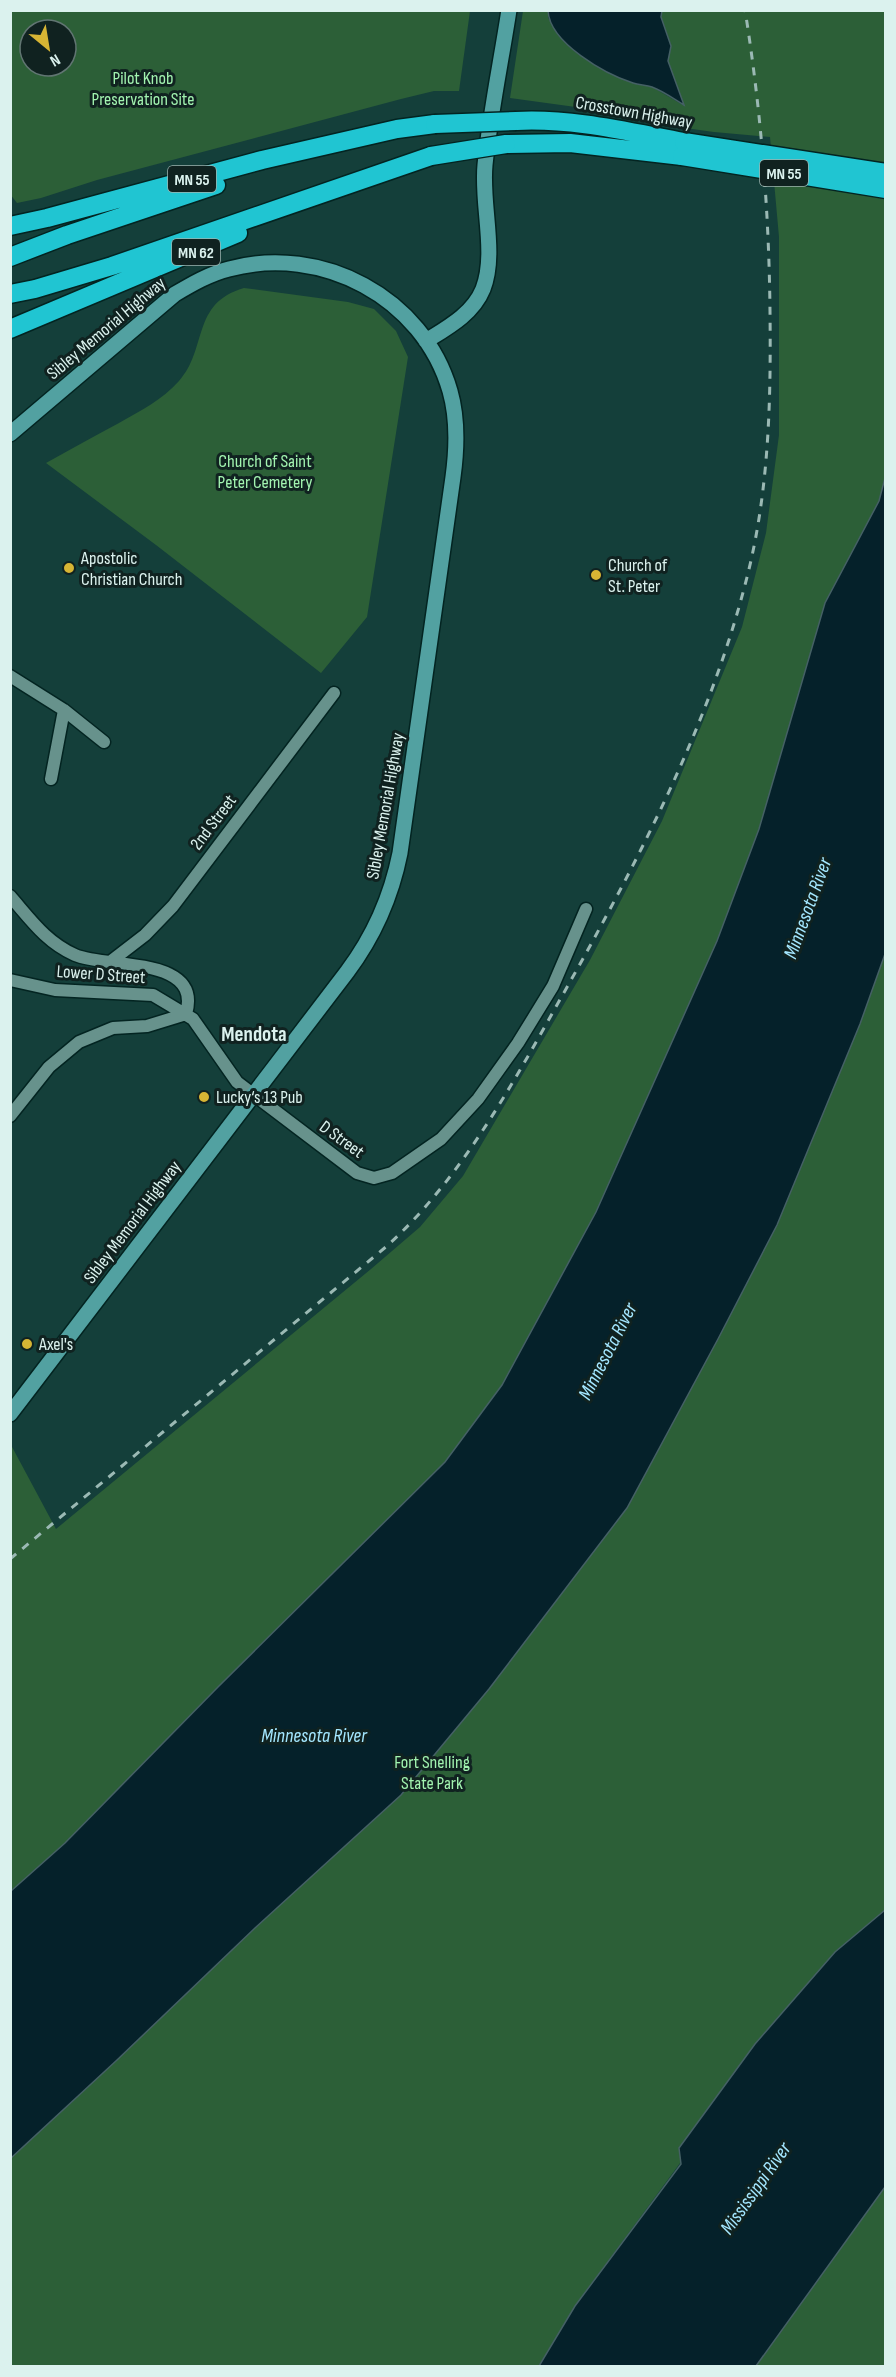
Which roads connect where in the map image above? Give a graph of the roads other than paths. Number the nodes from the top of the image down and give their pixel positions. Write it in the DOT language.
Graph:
graph roads {
  1 [pos="509,10"];
  2 [pos="375,134"];
  3 [pos="683,149"];
  4 [pos="381,173"];
  5 [pos="885,173"];
  6 [pos="885,189"];
  7 [pos="10,226"];
  8 [pos="10,257"];
  9 [pos="10,294"];
  10 [pos="10,329"];
  11 [pos="426,341"];
  12 [pos="10,434"];
  13 [pos="10,676"];
  14 [pos="334,693"];
  15 [pos="64,710"];
  16 [pos="104,742"];
  17 [pos="51,779"];
  18 [pos="10,896"];
  19 [pos="586,909"];
  20 [pos="110,962"];
  21 [pos="10,980"];
  22 [pos="186,1014"];
  23 [pos="254,1096"];
  24 [pos="10,1116"];
  25 [pos="10,1414"];
  1 -- 11 [label="main road"];
  2 -- 3 [label="highway, Crosstown Highway / MN 55, bridge"];
  2 -- 7 [label="highway, MN 55"];
  2 -- 8 [label="highway"];
  3 -- 4 [label="highway, Crosstown Highway / MN 55, bridge"];
  3 -- 5 [label="highway, Crosstown Highway / MN 55, bridge"];
  3 -- 6 [label="highway, MN 55, bridge"];
  4 -- 9 [label="highway, MN 55"];
  4 -- 10 [label="highway, MN 62"];
  11 -- 12 [label="main road, Sibley Memorial Highway"];
  11 -- 23 [label="main road, Sibley Memorial Highway"];
  13 -- 15 [label="street"];
  14 -- 20 [label="street, 2nd Street"];
  15 -- 16 [label="street"];
  15 -- 17 [label="street"];
  18 -- 20 [label="street"];
  19 -- 23 [label="street, D Street"];
  20 -- 22 [label="street"];
  21 -- 22 [label="street, Lower D Street"];
  22 -- 23 [label="street, D Street"];
  22 -- 24 [label="street"];
  23 -- 25 [label="main road, Sibley Memorial Highway"];
}
